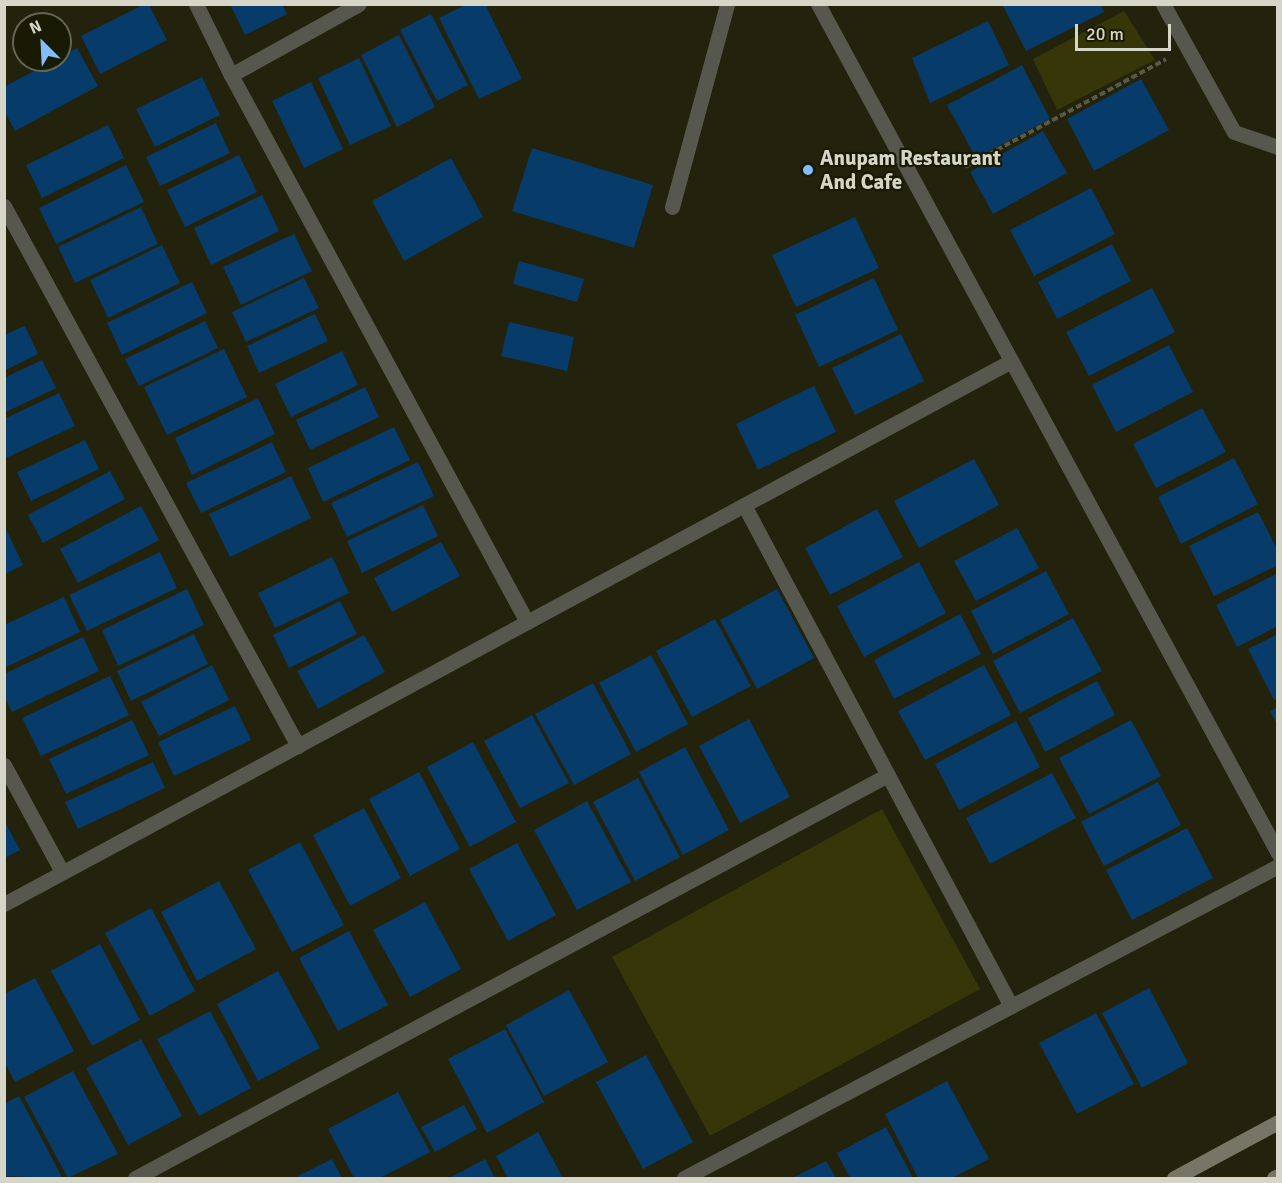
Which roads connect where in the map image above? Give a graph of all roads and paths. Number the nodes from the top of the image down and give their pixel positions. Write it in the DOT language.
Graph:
graph roads {
  1 [pos="196,4"];
  2 [pos="359,4"];
  3 [pos="727,4"];
  4 [pos="818,4"];
  5 [pos="1163,4"];
  6 [pos="1187,47"];
  7 [pos="231,75"];
  8 [pos="1278,147"];
  9 [pos="965,167"];
  10 [pos="4,206"];
  11 [pos="672,207"];
  12 [pos="1011,361"];
  13 [pos="744,505"];
  14 [pos="527,622"];
  15 [pos="298,746"];
  16 [pos="4,765"];
  17 [pos="888,775"];
  18 [pos="1278,853"];
  19 [pos="1278,866"];
  20 [pos="63,872"];
  21 [pos="4,904"];
  22 [pos="1011,1006"];
  23 [pos="1278,1122"];
  24 [pos="135,1179"];
  25 [pos="684,1179"];
  26 [pos="1174,1179"];
  1 -- 7 [label="street"];
  2 -- 7 [label="street"];
  3 -- 11 [label="street"];
  4 -- 12 [label="street"];
  5 -- 6 [label="street"];
  6 -- 8 [label="street"];
  6 -- 9 [label="path"];
  7 -- 14 [label="street"];
  10 -- 15 [label="street"];
  12 -- 13 [label="street"];
  12 -- 18 [label="street"];
  13 -- 14 [label="street"];
  13 -- 17 [label="street"];
  14 -- 15 [label="street"];
  15 -- 20 [label="street"];
  16 -- 20 [label="street"];
  17 -- 22 [label="street"];
  17 -- 24 [label="street"];
  19 -- 22 [label="street"];
  20 -- 21 [label="street"];
  22 -- 25 [label="street"];
  23 -- 26 [label="main road"];
}
